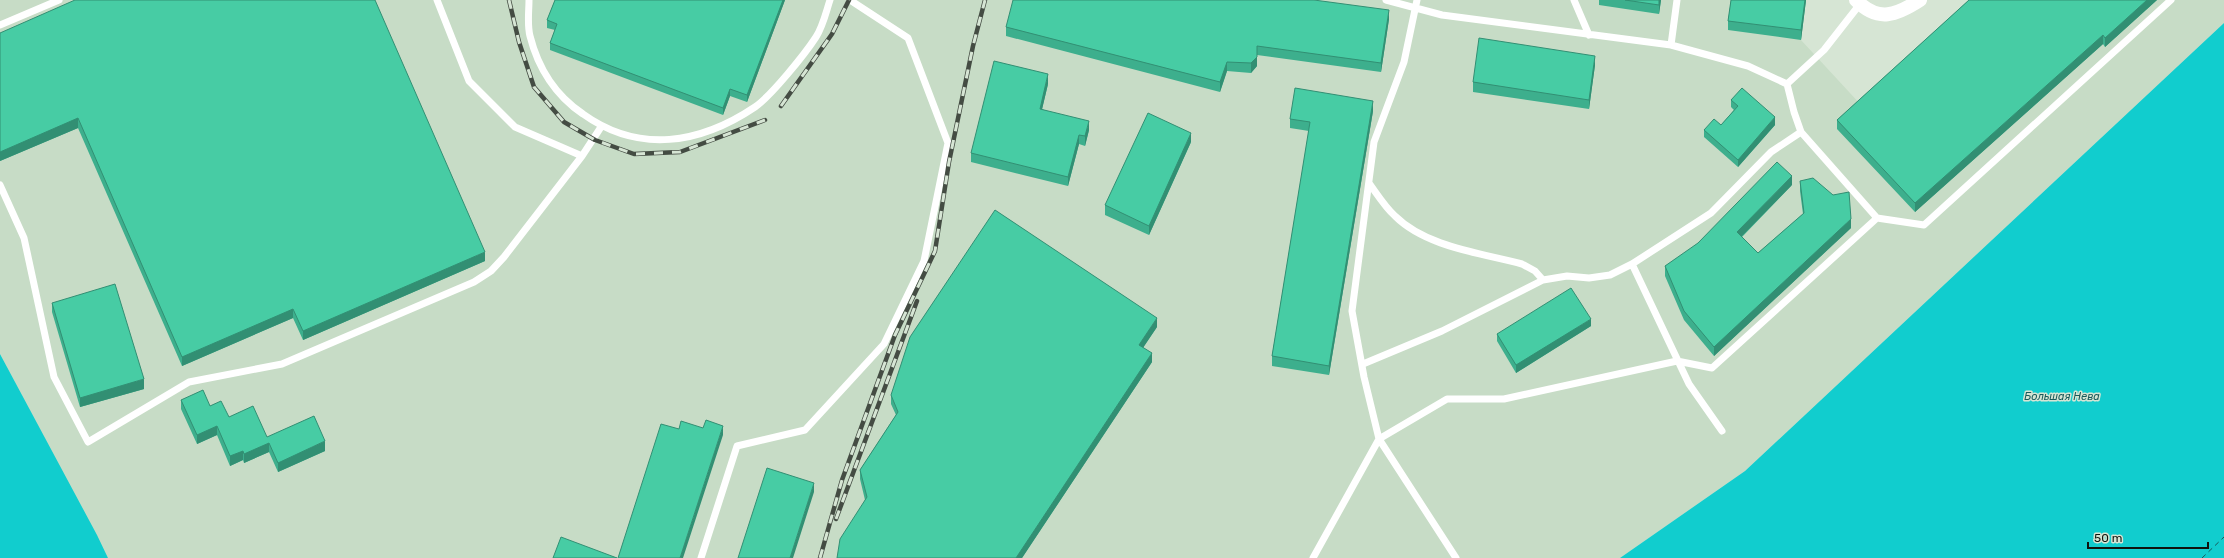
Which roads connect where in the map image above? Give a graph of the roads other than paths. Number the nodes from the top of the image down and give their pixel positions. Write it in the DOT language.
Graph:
graph roads {
  1 [pos="59,0"];
  2 [pos="437,0"];
  3 [pos="529,0"];
  4 [pos="830,0"];
  5 [pos="850,0"];
  6 [pos="1386,0"];
  7 [pos="1574,0"];
  8 [pos="1677,0"];
  9 [pos="1920,0"];
  10 [pos="2171,0"];
  11 [pos="1858,2"];
  12 [pos="1416,4"];
  13 [pos="0,26"];
  14 [pos="1589,35"];
  15 [pos="1672,45"];
  16 [pos="1787,84"];
  17 [pos="602,127"];
  18 [pos="1801,132"];
  19 [pos="582,156"];
  20 [pos="1369,183"];
  21 [pos="0,184"];
  22 [pos="1877,218"];
  23 [pos="1632,264"];
  24 [pos="1543,280"];
  25 [pos="1677,361"];
  26 [pos="1363,364"];
  27 [pos="1722,431"];
  28 [pos="1379,439"];
  29 [pos="701,558"];
  30 [pos="1313,558"];
  31 [pos="1456,558"];
  1 -- 13 [label="lane"];
  2 -- 19 [label="lane"];
  3 -- 17 [label="lane"];
  4 -- 17 [label="lane"];
  5 -- 29 [label="lane"];
  6 -- 12 [label="lane"];
  7 -- 14 [label="lane"];
  8 -- 15 [label="lane"];
  9 -- 11 [label="street"];
  10 -- 22 [label="lane"];
  11 -- 16 [label="lane"];
  12 -- 14 [label="lane"];
  12 -- 20 [label="lane"];
  14 -- 15 [label="lane"];
  15 -- 16 [label="lane"];
  16 -- 18 [label="lane"];
  17 -- 19 [label="lane"];
  18 -- 22 [label="lane"];
  18 -- 23 [label="lane"];
  19 -- 21 [label="lane"];
  20 -- 24 [label="lane"];
  20 -- 26 [label="lane"];
  22 -- 25 [label="lane"];
  23 -- 24 [label="lane"];
  23 -- 25 [label="lane"];
  24 -- 26 [label="lane"];
  25 -- 27 [label="lane"];
  25 -- 28 [label="lane"];
  26 -- 28 [label="lane"];
  28 -- 30 [label="lane"];
  28 -- 31 [label="lane"];
}
